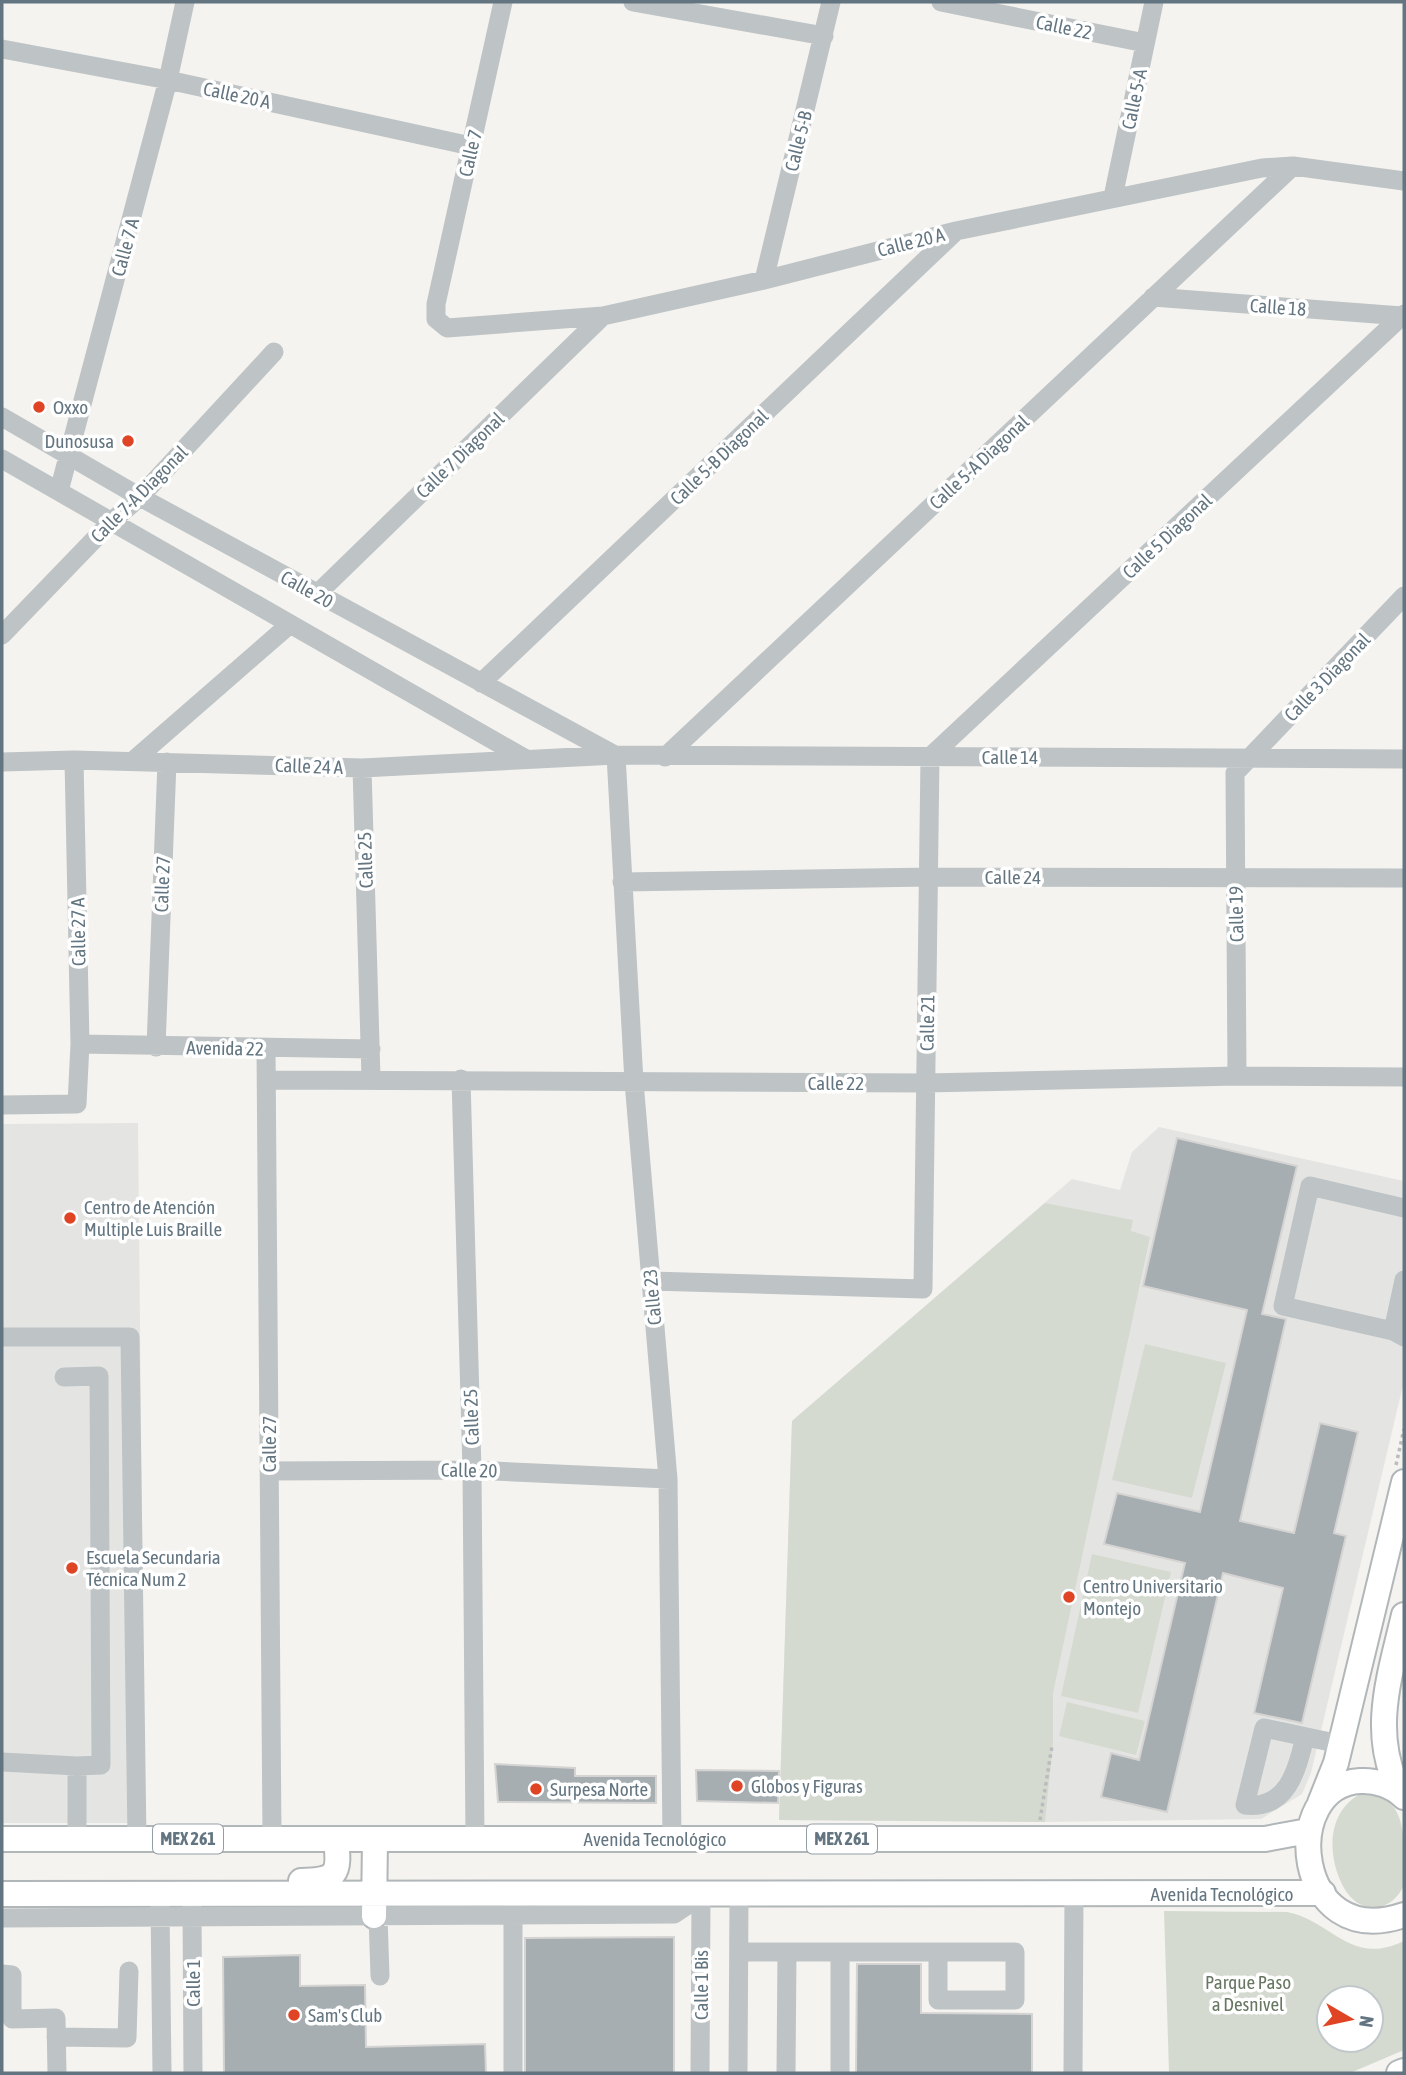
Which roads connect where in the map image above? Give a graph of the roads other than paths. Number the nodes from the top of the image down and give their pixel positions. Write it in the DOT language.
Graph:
graph roads {
  1 [pos="185,2"];
  2 [pos="503,2"];
  3 [pos="633,2"];
  4 [pos="831,2"];
  5 [pos="941,2"];
  6 [pos="1154,2"];
  7 [pos="824,36"];
  8 [pos="1145,43"];
  9 [pos="2,49"];
  10 [pos="168,80"];
  11 [pos="471,146"];
  12 [pos="1293,166"];
  13 [pos="1404,181"];
  14 [pos="1113,197"];
  15 [pos="956,231"];
  16 [pos="764,280"];
  17 [pos="1153,297"];
  18 [pos="436,304"];
  19 [pos="1403,315"];
  20 [pos="603,316"];
  21 [pos="274,352"];
  22 [pos="2,416"];
  23 [pos="70,455"];
  24 [pos="2,459"];
  25 [pos="59,491"];
  26 [pos="140,497"];
  27 [pos="113,520"];
  28 [pos="317,594"];
  29 [pos="1404,596"];
  30 [pos="289,625"];
  31 [pos="2,635"];
  32 [pos="481,683"];
  33 [pos="616,755"];
  34 [pos="665,757"];
  35 [pos="930,757"];
  36 [pos="1250,758"];
  37 [pos="526,759"];
  38 [pos="1404,759"];
  39 [pos="74,760"];
  40 [pos="133,761"];
  41 [pos="2,762"];
  42 [pos="167,762"];
  43 [pos="362,768"];
  44 [pos="930,877"];
  45 [pos="1236,877"];
  46 [pos="1404,878"];
  47 [pos="622,881"];
  48 [pos="80,1044"];
  49 [pos="156,1047"];
  50 [pos="266,1049"];
  51 [pos="371,1049"];
  52 [pos="1237,1076"];
  53 [pos="1404,1077"];
  54 [pos="371,1078"];
  55 [pos="461,1079"];
  56 [pos="267,1080"];
  57 [pos="634,1082"];
  58 [pos="926,1083"];
  59 [pos="2,1105"];
  60 [pos="1404,1208"];
  61 [pos="651,1280"];
  62 [pos="1404,1280"];
  63 [pos="1399,1334"];
  64 [pos="2,1337"];
  65 [pos="64,1377"];
  66 [pos="472,1469"];
  67 [pos="269,1471"];
  68 [pos="668,1479"];
  69 [pos="1404,1482"];
  70 [pos="1404,1621"];
  71 [pos="1305,1737"];
  72 [pos="1340,1744"];
  73 [pos="2,1762"];
  74 [pos="77,1766"];
  75 [pos="1402,1795"];
  76 [pos="1320,1802"];
  77 [pos="1308,1831"];
  78 [pos="2,1839"];
  79 [pos="77,1839"];
  80 [pos="137,1839"];
  81 [pos="272,1839"];
  82 [pos="336,1839"];
  83 [pos="375,1839"];
  84 [pos="475,1839"];
  85 [pos="672,1839"];
  86 [pos="1323,1893"];
  87 [pos="2,1894"];
  88 [pos="254,1894"];
  89 [pos="1074,1895"];
  90 [pos="701,1896"];
  91 [pos="739,1896"];
  92 [pos="160,1905"];
  93 [pos="192,1905"];
  94 [pos="513,1905"];
  95 [pos="376,1908"];
  96 [pos="1404,1915"];
  97 [pos="2,1918"];
  98 [pos="739,1952"];
  99 [pos="787,1952"];
  100 [pos="840,1952"];
  101 [pos="938,1952"];
  102 [pos="129,1971"];
  103 [pos="2,1974"];
  104 [pos="380,1976"];
  105 [pos="56,2037"];
  106 [pos="1404,2071"];
  107 [pos="57,2073"];
  108 [pos="162,2073"];
  109 [pos="193,2073"];
  110 [pos="513,2073"];
  111 [pos="700,2073"];
  112 [pos="738,2073"];
  113 [pos="786,2073"];
  114 [pos="840,2073"];
  115 [pos="1073,2073"];
  116 [pos="1399,2073"];
  1 -- 10 [label="street, Calle 7 A"];
  2 -- 11 [label="street, Calle 7"];
  3 -- 7 [label="street"];
  4 -- 7 [label="street, Calle 5-B"];
  5 -- 8 [label="street, Calle 22"];
  6 -- 8 [label="street, Calle 5-A"];
  7 -- 16 [label="street, Calle 5-B"];
  8 -- 14 [label="street, Calle 5-A"];
  9 -- 10 [label="street, Calle 20 A"];
  10 -- 11 [label="street, Calle 20 A"];
  10 -- 23 [label="street, Calle 7 A"];
  11 -- 18 [label="street, Calle 7"];
  12 -- 13 [label="street, Calle 20 A"];
  12 -- 14 [label="street, Calle 20 A"];
  12 -- 17 [label="street, Calle 5-A Diagonal"];
  14 -- 15 [label="street, Calle 20 A"];
  15 -- 16 [label="street, Calle 20 A"];
  15 -- 32 [label="street, Calle 5-B Diagonal"];
  16 -- 20 [label="street, Calle 20 A"];
  17 -- 19 [label="street, Calle 18"];
  17 -- 34 [label="street, Calle 5-A Diagonal"];
  18 -- 20 [label="street, Calle 20 A"];
  19 -- 35 [label="street, Calle 5 Diagonal"];
  20 -- 28 [label="street, Calle 7 Diagonal"];
  21 -- 26 [label="street, Calle 7-A Diagonal"];
  22 -- 23 [label="street, Calle 20"];
  23 -- 25 [label="street, Calle 7 A"];
  23 -- 26 [label="street, Calle 20"];
  24 -- 25 [label="street, Calle 20"];
  25 -- 27 [label="street, Calle 20"];
  26 -- 27 [label="street, Calle 7-A Diagonal"];
  26 -- 28 [label="street, Calle 20"];
  27 -- 30 [label="street, Calle 20"];
  27 -- 31 [label="street, Calle 7-A Diagonal"];
  28 -- 32 [label="street, Calle 20"];
  29 -- 36 [label="street, Calle 3 Diagonal"];
  30 -- 37 [label="street, Calle 20"];
  30 -- 40 [label="street"];
  32 -- 33 [label="street, Calle 20"];
  33 -- 34 [label="street, Calle 14"];
  33 -- 37 [label="street, Calle 24 A"];
  33 -- 47 [label="street, Calle 23"];
  34 -- 35 [label="street, Calle 14"];
  35 -- 36 [label="street, Calle 14"];
  35 -- 44 [label="street, Calle 21"];
  36 -- 38 [label="street, Calle 14"];
  36 -- 45 [label="street, Calle 19"];
  37 -- 43 [label="street, Calle 24 A"];
  39 -- 40 [label="street, Calle 24 A"];
  39 -- 41 [label="street, Calle 24 A"];
  39 -- 48 [label="street, Calle 27 A"];
  40 -- 42 [label="street, Calle 24 A"];
  42 -- 43 [label="street, Calle 24 A"];
  42 -- 49 [label="street, Calle 27"];
  43 -- 51 [label="street, Calle 25"];
  44 -- 45 [label="street, Calle 24"];
  44 -- 47 [label="street, Calle 24"];
  44 -- 58 [label="street, Calle 21"];
  45 -- 46 [label="street, Calle 24"];
  45 -- 52 [label="street, Calle 19"];
  47 -- 57 [label="street, Calle 23"];
  48 -- 49 [label="street, Avenida 22"];
  48 -- 59 [label="street, Calle 27 A"];
  49 -- 50 [label="street, Avenida 22"];
  50 -- 51 [label="street, Avenida 22"];
  50 -- 56 [label="street, Calle 27"];
  51 -- 54 [label="street, Calle 25"];
  52 -- 53 [label="street, Calle 22"];
  52 -- 58 [label="street, Calle 22"];
  54 -- 55 [label="street, Calle 22"];
  54 -- 56 [label="street, Calle 22"];
  55 -- 57 [label="street, Calle 22"];
  55 -- 66 [label="street, Calle 25"];
  56 -- 67 [label="street, Calle 27"];
  57 -- 58 [label="street, Calle 22"];
  57 -- 61 [label="street, Calle 23"];
  58 -- 61 [label="street, Calle 21"];
  60 -- 63 [label="street"];
  61 -- 68 [label="street, Calle 23"];
  62 -- 63 [label="street"];
  64 -- 80 [label="street"];
  65 -- 74 [label="street"];
  66 -- 67 [label="street, Calle 20"];
  66 -- 68 [label="street, Calle 20"];
  66 -- 84 [label="street, Calle 25"];
  67 -- 81 [label="street, Calle 27"];
  68 -- 85 [label="street, Calle 23"];
  69 -- 72 [label="main road"];
  70 -- 75 [label="main road"];
  71 -- 72 [label="street"];
  72 -- 76 [label="main road"];
  73 -- 74 [label="street"];
  74 -- 79 [label="street"];
  75 -- 76 [label="main road"];
  76 -- 77 [label="main road"];
  77 -- 85 [label="main road, Avenida Tecnológico / MEX 261"];
  77 -- 86 [label="main road"];
  78 -- 79 [label="main road, Avenida Tecnológico / MEX 261"];
  79 -- 80 [label="main road, Avenida Tecnológico / MEX 261"];
  80 -- 81 [label="main road, Avenida Tecnológico / MEX 261"];
  81 -- 82 [label="main road, Avenida Tecnológico / MEX 261"];
  82 -- 83 [label="main road, Avenida Tecnológico / MEX 261"];
  82 -- 88 [label="main road"];
  83 -- 84 [label="main road, Avenida Tecnológico / MEX 261"];
  83 -- 95 [label="main road"];
  84 -- 85 [label="main road, Avenida Tecnológico / MEX 261"];
  86 -- 89 [label="main road, Avenida Tecnológico"];
  86 -- 96 [label="main road"];
  87 -- 92 [label="main road, Avenida Tecnológico"];
  88 -- 93 [label="main road, Avenida Tecnológico"];
  88 -- 95 [label="main road, Avenida Tecnológico"];
  89 -- 91 [label="main road, Avenida Tecnológico"];
  89 -- 115 [label="street"];
  90 -- 91 [label="main road, Avenida Tecnológico"];
  90 -- 94 [label="main road, Avenida Tecnológico"];
  90 -- 111 [label="street, Calle 1 Bis"];
  91 -- 98 [label="street, Calle 1 Bis"];
  92 -- 93 [label="main road, Avenida Tecnológico"];
  92 -- 97 [label="street, Avenida Tecnológico"];
  92 -- 108 [label="street, Calle 1"];
  93 -- 95 [label="street, Avenida Tecnológico"];
  93 -- 109 [label="street, Calle 1"];
  94 -- 95 [label="main road, Avenida Tecnológico"];
  94 -- 110 [label="street"];
  95 -- 104 [label="street"];
  98 -- 99 [label="street"];
  98 -- 112 [label="street, Calle 1 Bis"];
  99 -- 100 [label="street"];
  99 -- 113 [label="street"];
  100 -- 101 [label="street"];
  100 -- 114 [label="street"];
  101 -- 101 [label="street"];
  102 -- 105 [label="street"];
  103 -- 105 [label="street"];
  105 -- 107 [label="street"];
  106 -- 116 [label="main road"];
}
